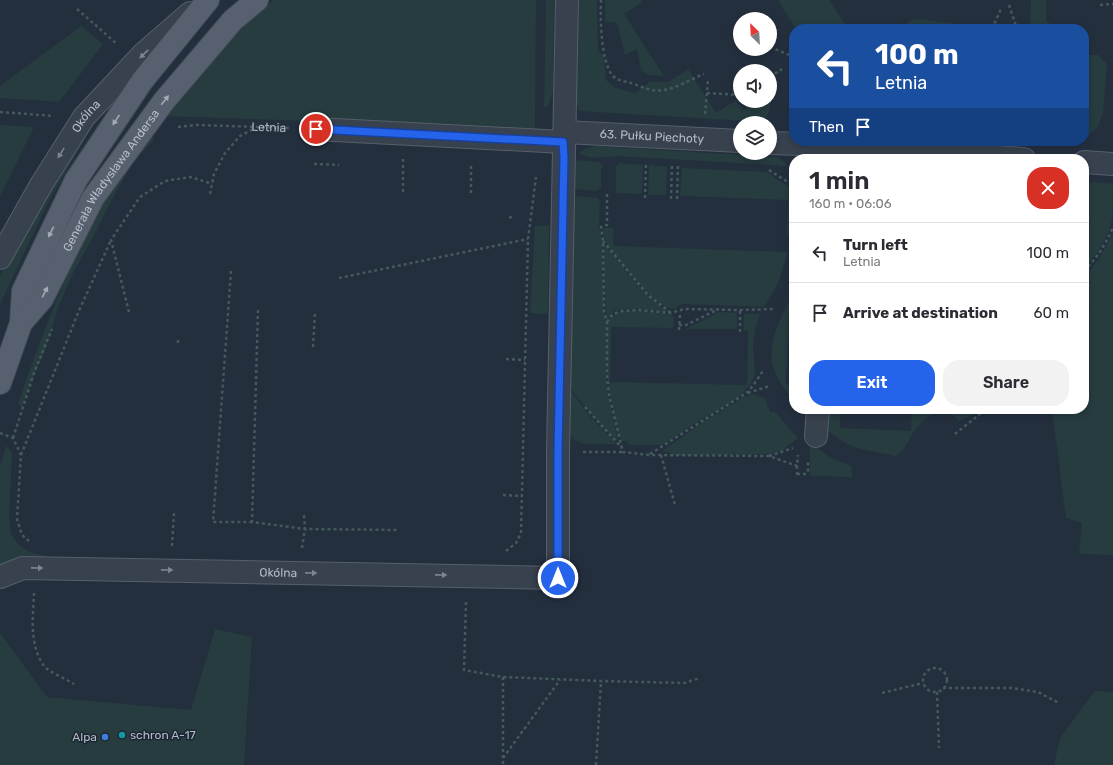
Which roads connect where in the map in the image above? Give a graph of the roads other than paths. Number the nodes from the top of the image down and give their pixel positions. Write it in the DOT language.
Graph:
graph roads {
  1 [pos="204,0"];
  2 [pos="208,0"];
  3 [pos="257,0"];
  4 [pos="567,0"];
  5 [pos="316,129"];
  6 [pos="564,137"];
  7 [pos="733,141"];
  8 [pos="777,143"];
  9 [pos="789,144"];
  10 [pos="832,146"];
  11 [pos="950,154"];
  12 [pos="1089,162"];
  13 [pos="1113,164"];
  14 [pos="0,258"];
  15 [pos="21,323"];
  16 [pos="0,383"];
  17 [pos="818,414"];
  18 [pos="816,436"];
  19 [pos="0,577"];
  1 -- 14 [label="street, Okólna, one-way"];
  2 -- 15 [label="main road, one-way"];
  15 -- 3 [label="main road, Generała Władysława Andersa, one-way"];
  4 -- 6 [label="street"];
  5 -- 6 [label="street"];
  6 -- 7 [label="street, 63. Pułku Piechoty"];
  19 -- 6 [label="street, Okólna, one-way"];
  8 -- 9 [label="street"];
  10 -- 11 [label="street"];
  12 -- 13 [label="street"];
  15 -- 16 [label="main road, Generała Władysława Andersa"];
  17 -- 18 [label="street"];
}
